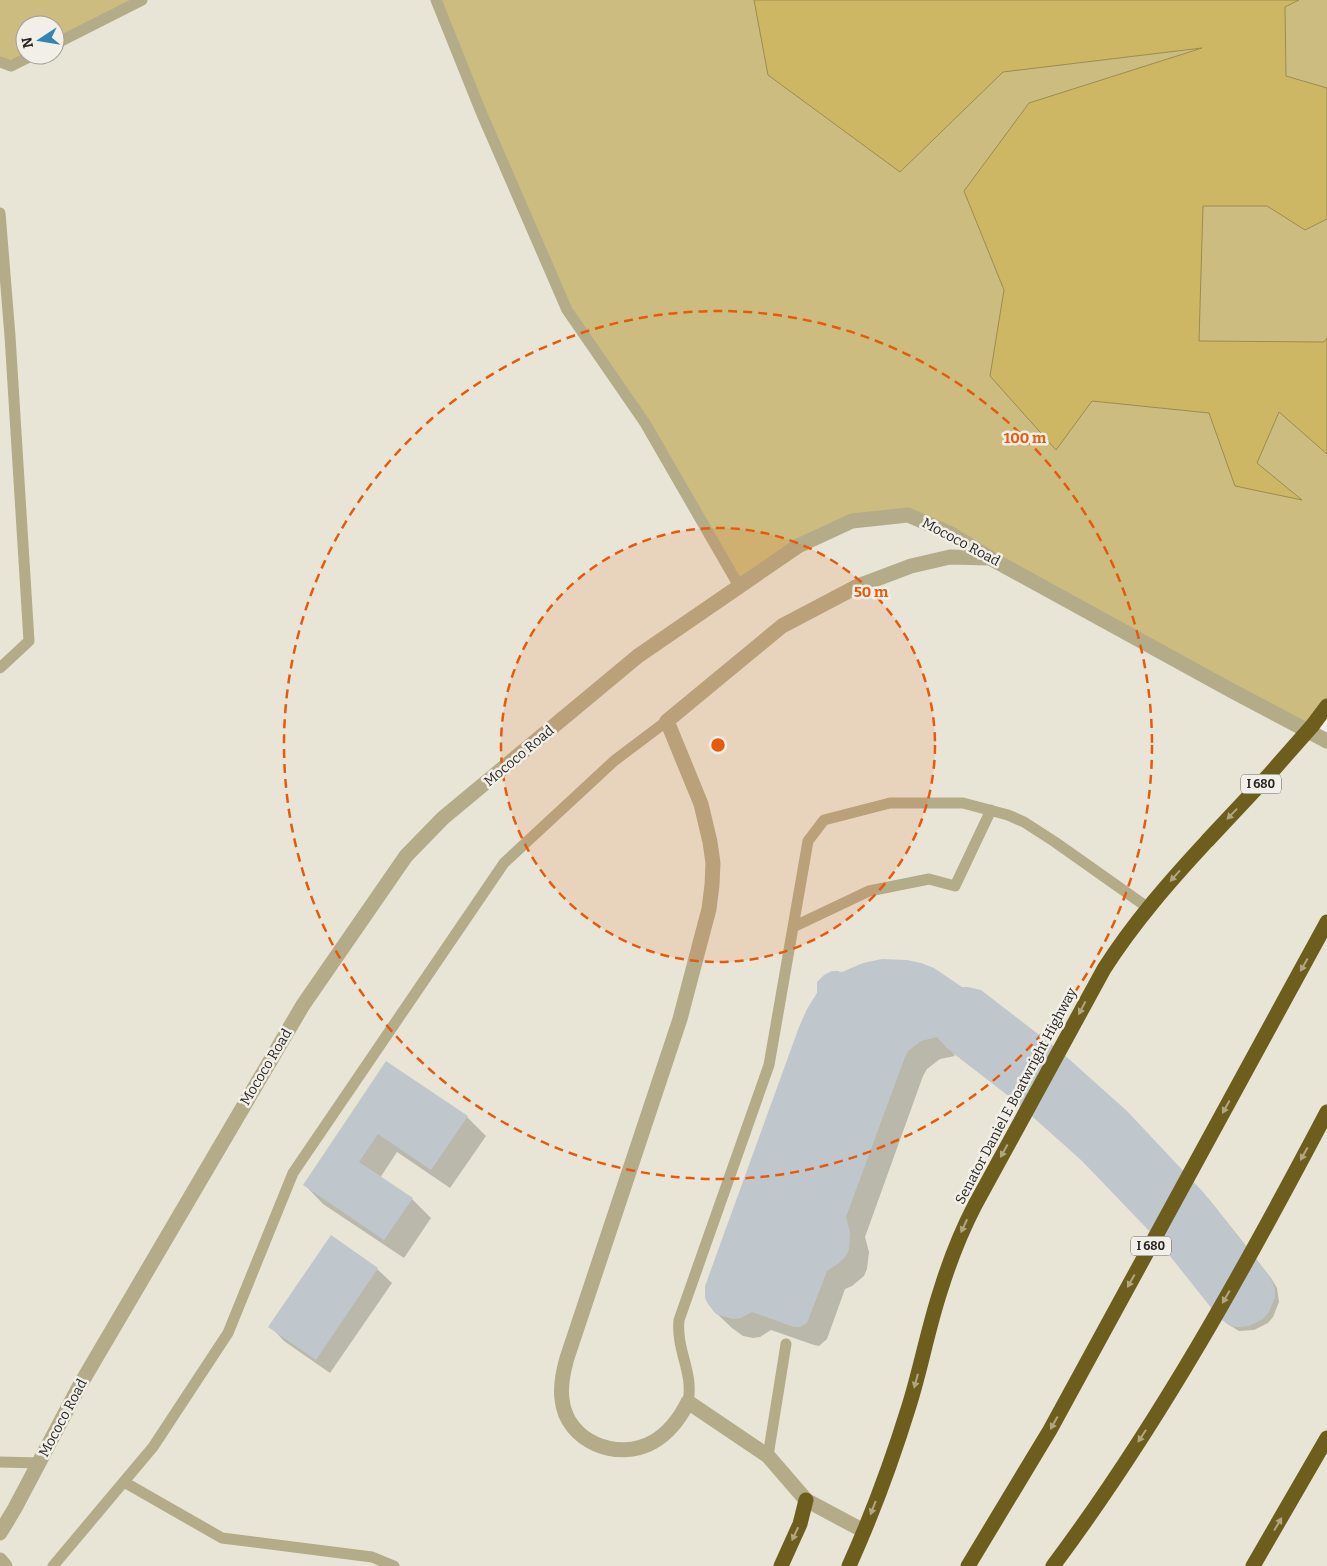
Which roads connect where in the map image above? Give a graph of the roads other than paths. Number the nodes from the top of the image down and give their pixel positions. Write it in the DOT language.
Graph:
graph roads {
  1 [pos="142,0"];
  2 [pos="436,0"];
  3 [pos="65,39"];
  4 [pos="0,62"];
  5 [pos="15,64"];
  6 [pos="0,213"];
  7 [pos="990,558"];
  8 [pos="739,586"];
  9 [pos="0,668"];
  10 [pos="1327,706"];
  11 [pos="667,721"];
  12 [pos="1327,741"];
  13 [pos="991,810"];
  14 [pos="1147,908"];
  15 [pos="1327,922"];
  16 [pos="793,927"];
  17 [pos="1327,1112"];
  18 [pos="786,1344"];
  19 [pos="688,1402"];
  20 [pos="1327,1438"];
  21 [pos="768,1456"];
  22 [pos="0,1462"];
  23 [pos="39,1463"];
  24 [pos="124,1482"];
  25 [pos="806,1500"];
  26 [pos="864,1531"];
  27 [pos="0,1533"];
  28 [pos="0,1560"];
  29 [pos="5,1566"];
  30 [pos="53,1566"];
  31 [pos="394,1566"];
  32 [pos="781,1566"];
  33 [pos="848,1566"];
  34 [pos="968,1566"];
  35 [pos="1053,1566"];
  36 [pos="1253,1566"];
  1 -- 3 [label="lane"];
  2 -- 8 [label="lane"];
  4 -- 5 [label="lane"];
  6 -- 9 [label="lane"];
  7 -- 8 [label="street, Mococo Road"];
  7 -- 11 [label="street"];
  7 -- 12 [label="street, Mococo Road"];
  8 -- 23 [label="street, Mococo Road"];
  10 -- 14 [label="highway, Senator Daniel E Boatwright Highway / I 680, one-way, bridge"];
  11 -- 19 [label="street"];
  11 -- 24 [label="lane"];
  13 -- 14 [label="lane"];
  13 -- 16 [label="lane"];
  13 -- 16 [label="lane"];
  14 -- 26 [label="highway, Senator Daniel E Boatwright Highway / I 680, one-way"];
  15 -- 34 [label="highway, I 680, one-way"];
  16 -- 19 [label="lane"];
  17 -- 35 [label="highway, one-way"];
  18 -- 21 [label="lane"];
  19 -- 21 [label="street"];
  36 -- 20 [label="highway, one-way"];
  21 -- 25 [label="street"];
  22 -- 23 [label="lane"];
  23 -- 27 [label="street, Mococo Road"];
  24 -- 30 [label="lane"];
  24 -- 31 [label="lane"];
  25 -- 26 [label="street"];
  25 -- 32 [label="highway, one-way"];
  26 -- 33 [label="highway, Senator Daniel E Boatwright Highway / I 680"];
  28 -- 29 [label="street"];
}
